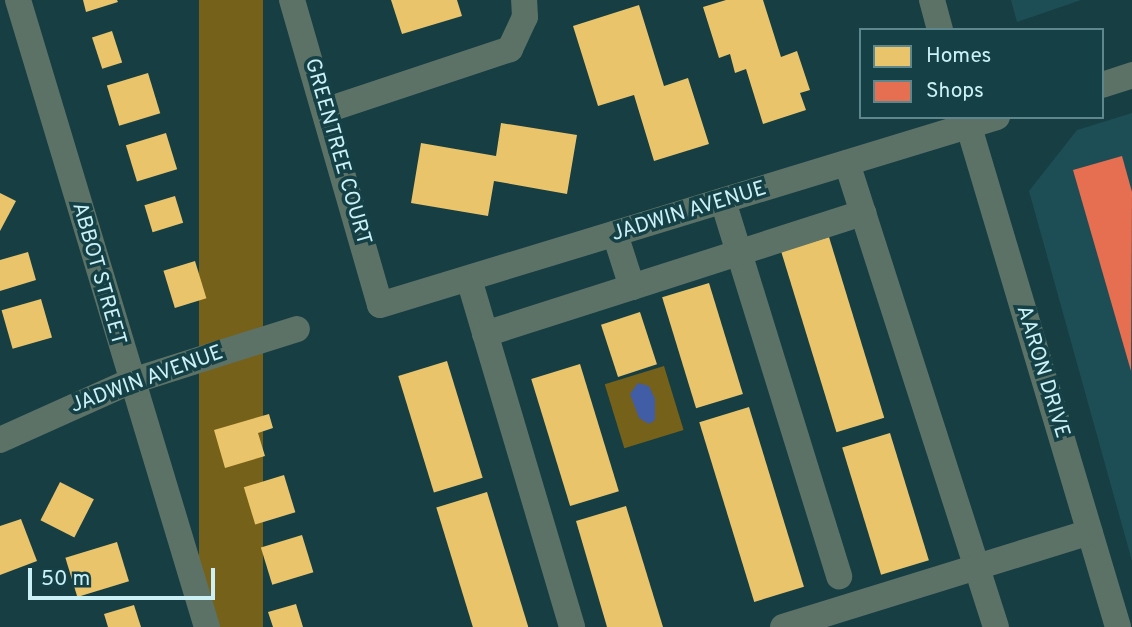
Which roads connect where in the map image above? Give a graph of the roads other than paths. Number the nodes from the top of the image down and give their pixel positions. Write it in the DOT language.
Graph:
graph roads {
  1 [pos="292,0"];
  2 [pos="524,0"];
  3 [pos="932,0"];
  4 [pos="12,4"];
  5 [pos="939,28"];
  6 [pos="1132,75"];
  7 [pos="1104,84"];
  8 [pos="327,110"];
  9 [pos="985,119"];
  10 [pos="968,122"];
  11 [pos="847,163"];
  12 [pos="723,201"];
  13 [pos="863,213"];
  14 [pos="615,234"];
  15 [pos="739,253"];
  16 [pos="469,279"];
  17 [pos="632,287"];
  18 [pos="380,305"];
  19 [pos="297,329"];
  20 [pos="485,334"];
  21 [pos="130,382"];
  22 [pos="0,440"];
  23 [pos="1090,532"];
  24 [pos="977,567"];
  25 [pos="839,576"];
  26 [pos="852,617"];
  27 [pos="207,627"];
  28 [pos="572,627"];
  29 [pos="783,627"];
  30 [pos="996,627"];
  31 [pos="1118,627"];
  1 -- 8 [label="street, GREENTREE COURT"];
  2 -- 8 [label="street"];
  3 -- 5 [label="street"];
  4 -- 21 [label="street, ABBOT STREET"];
  6 -- 7 [label="street"];
  8 -- 18 [label="street, GREENTREE COURT"];
  9 -- 10 [label="street, JADWIN AVENUE"];
  10 -- 11 [label="street, JADWIN AVENUE"];
  10 -- 23 [label="street, AARON DRIVE"];
  11 -- 12 [label="street, JADWIN AVENUE"];
  11 -- 13 [label="street"];
  12 -- 14 [label="street, JADWIN AVENUE"];
  12 -- 15 [label="street"];
  13 -- 15 [label="street"];
  13 -- 24 [label="street"];
  14 -- 16 [label="street, JADWIN AVENUE"];
  14 -- 17 [label="street"];
  15 -- 17 [label="street"];
  15 -- 25 [label="street"];
  16 -- 18 [label="street, JADWIN AVENUE"];
  16 -- 20 [label="street"];
  17 -- 20 [label="street"];
  19 -- 21 [label="street, JADWIN AVENUE"];
  20 -- 28 [label="street"];
  21 -- 22 [label="street, JADWIN AVENUE"];
  21 -- 27 [label="street, ABBOT STREET"];
  23 -- 24 [label="street"];
  23 -- 31 [label="street, AARON DRIVE"];
  24 -- 26 [label="street"];
  24 -- 30 [label="street"];
  26 -- 29 [label="street"];
}
